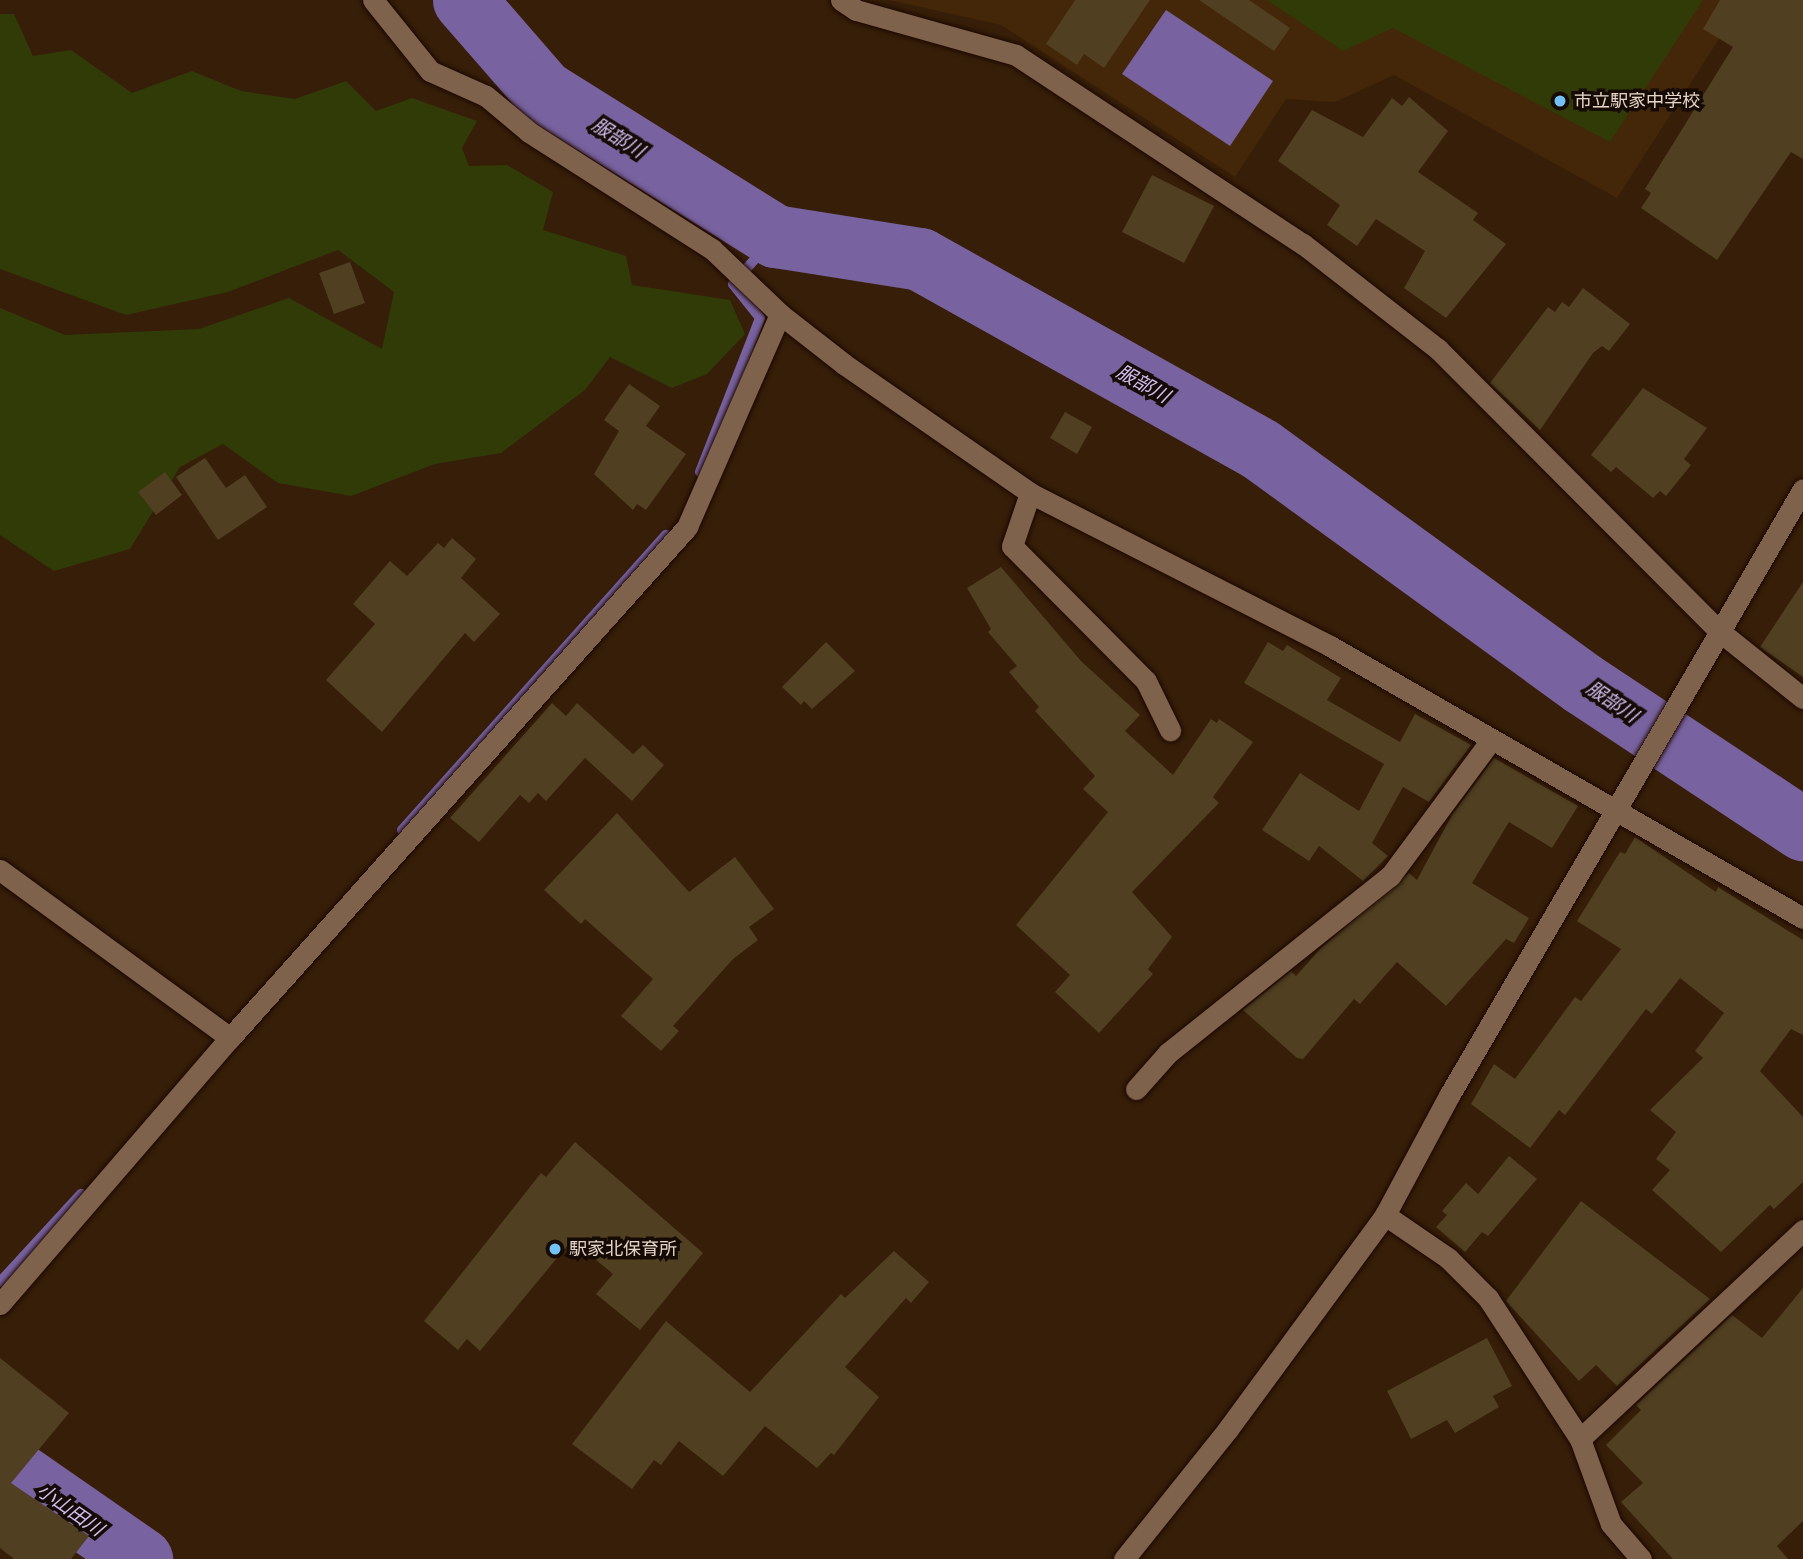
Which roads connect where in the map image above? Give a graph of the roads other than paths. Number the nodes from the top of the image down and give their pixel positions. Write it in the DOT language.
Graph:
graph roads {
  1 [pos="373,0"];
  2 [pos="841,0"];
  3 [pos="780,314"];
  4 [pos="1803,489"];
  5 [pos="1030,492"];
  6 [pos="1718,630"];
  7 [pos="1803,698"];
  8 [pos="1170,730"];
  9 [pos="1491,740"];
  10 [pos="1618,808"];
  11 [pos="0,870"];
  12 [pos="1803,918"];
  13 [pos="230,1038"];
  14 [pos="1136,1089"];
  15 [pos="1385,1215"];
  16 [pos="1803,1230"];
  17 [pos="0,1304"];
  18 [pos="1580,1439"];
  19 [pos="1124,1559"];
  20 [pos="1641,1559"];
  1 -- 3 [label="street"];
  2 -- 6 [label="street"];
  3 -- 5 [label="street"];
  3 -- 13 [label="street"];
  4 -- 6 [label="street"];
  5 -- 8 [label="street"];
  5 -- 9 [label="street"];
  6 -- 7 [label="street"];
  6 -- 10 [label="street"];
  9 -- 10 [label="street"];
  9 -- 14 [label="street"];
  10 -- 12 [label="street"];
  10 -- 15 [label="street"];
  11 -- 13 [label="street"];
  13 -- 17 [label="street"];
  15 -- 18 [label="street"];
  15 -- 19 [label="street"];
  16 -- 18 [label="street"];
  18 -- 20 [label="street"];
}
